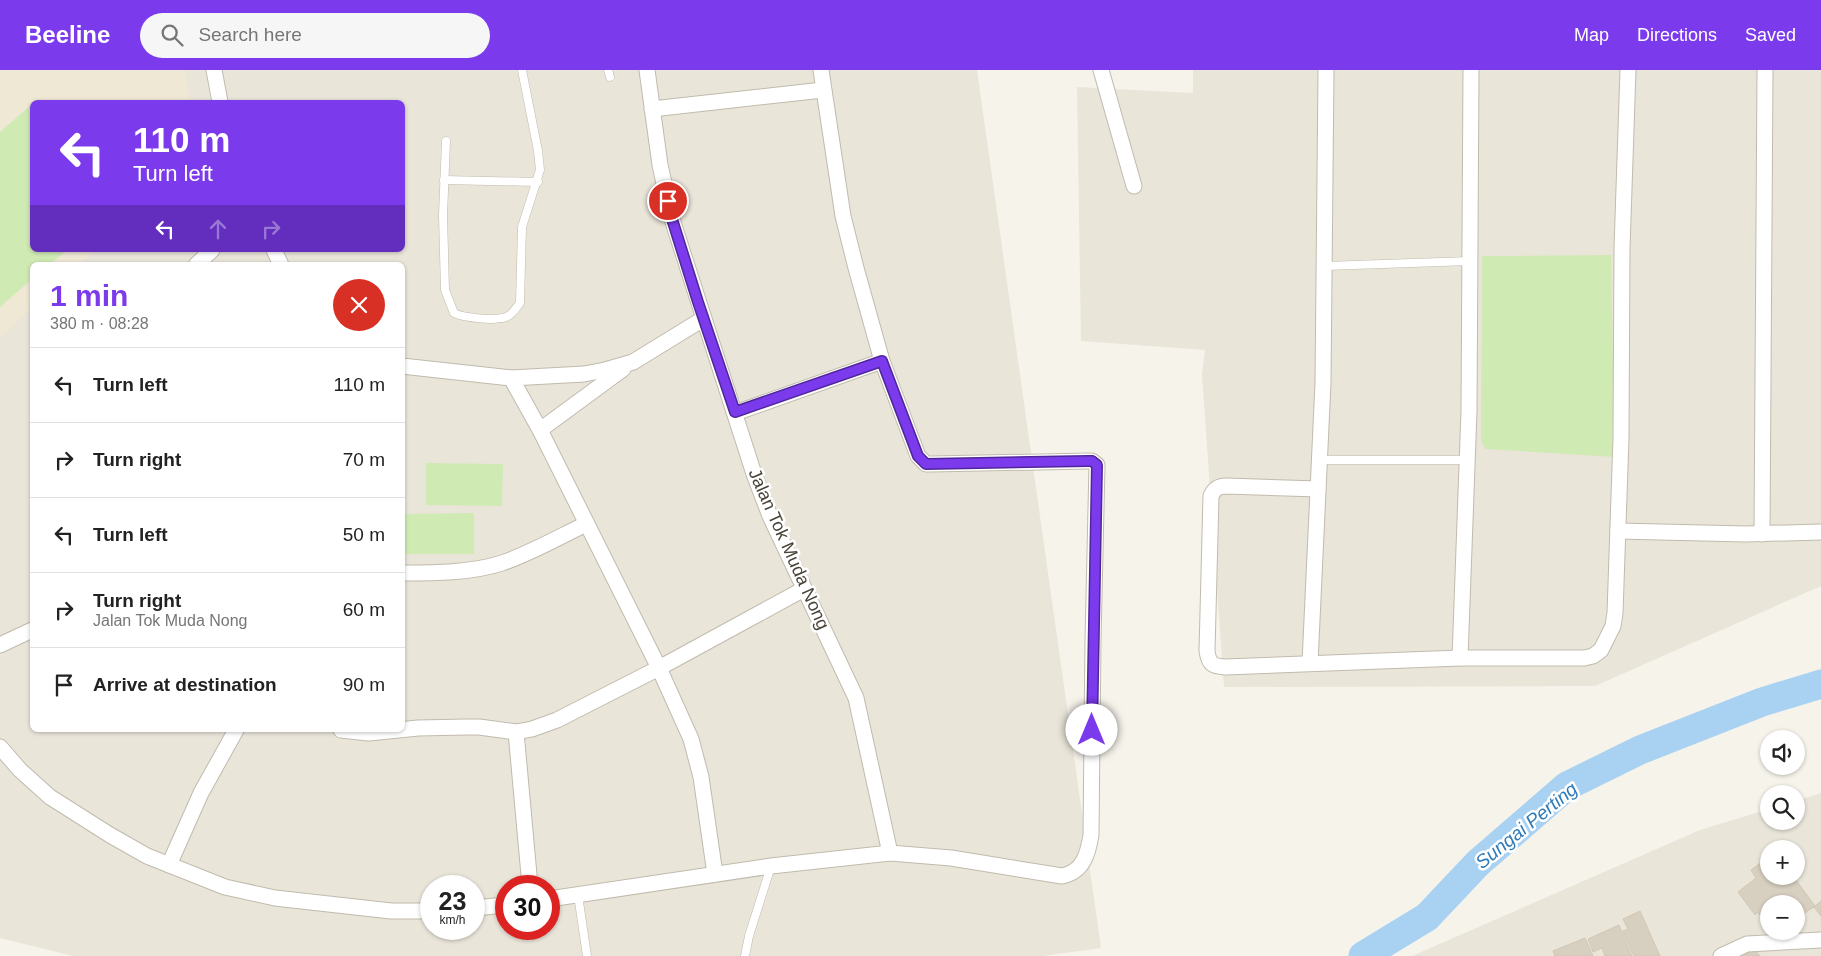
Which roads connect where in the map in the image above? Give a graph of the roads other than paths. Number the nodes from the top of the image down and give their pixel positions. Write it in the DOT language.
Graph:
graph roads {
  1 [pos="214,70"];
  2 [pos="522,70"];
  3 [pos="647,70"];
  4 [pos="821,70"];
  5 [pos="1101,70"];
  6 [pos="1326,70"];
  7 [pos="1471,70"];
  8 [pos="1628,70"];
  9 [pos="1765,70"];
  10 [pos="823,90"];
  11 [pos="220,100"];
  12 [pos="652,109"];
  13 [pos="446,141"];
  14 [pos="444,180"];
  15 [pos="538,182"];
  16 [pos="1134,186"];
  17 [pos="210,252"];
  18 [pos="1470,261"];
  19 [pos="199,262"];
  20 [pos="1325,266"];
  21 [pos="703,319"];
  22 [pos="882,361"];
  23 [pos="633,362"];
  24 [pos="405,366"];
  25 [pos="511,378"];
  26 [pos="735,412"];
  27 [pos="540,430"];
  28 [pos="1319,460"];
  29 [pos="1467,460"];
  30 [pos="1318,489"];
  31 [pos="586,524"];
  32 [pos="1618,531"];
  33 [pos="1821,532"];
  34 [pos="1762,534"];
  35 [pos="405,573"];
  36 [pos="804,590"];
  37 [pos="30,631"];
  38 [pos="0,645"];
  39 [pos="1460,658"];
  40 [pos="1310,662"];
  41 [pos="659,668"];
  42 [pos="405,730"];
  43 [pos="235,732"];
  44 [pos="355,732"];
  45 [pos="385,732"];
  46 [pos="516,732"];
  47 [pos="0,747"];
  48 [pos="890,853"];
  49 [pos="170,865"];
  50 [pos="772,866"];
  51 [pos="715,874"];
  52 [pos="529,875"];
  53 [pos="578,895"];
  54 [pos="560,897"];
  55 [pos="420,912"];
  56 [pos="1821,940"];
  57 [pos="587,956"];
  58 [pos="745,956"];
  59 [pos="1721,956"];
  1 -- 11 [label="street"];
  2 -- 15 [label="lane"];
  3 -- 12 [label="street, Jalan Tok Muda Nong"];
  4 -- 10 [label="street"];
  5 -- 16 [label="street"];
  6 -- 20 [label="street"];
  7 -- 18 [label="street"];
  8 -- 32 [label="street"];
  9 -- 34 [label="street"];
  10 -- 12 [label="street"];
  10 -- 22 [label="street"];
  12 -- 21 [label="street, Jalan Tok Muda Nong"];
  13 -- 14 [label="lane"];
  14 -- 15 [label="lane"];
  14 -- 15 [label="lane"];
  17 -- 19 [label="street"];
  18 -- 20 [label="lane"];
  18 -- 29 [label="street"];
  20 -- 28 [label="street"];
  21 -- 23 [label="street"];
  21 -- 26 [label="street, Jalan Tok Muda Nong"];
  22 -- 26 [label="street"];
  22 -- 48 [label="street"];
  23 -- 25 [label="street"];
  23 -- 27 [label="street"];
  24 -- 25 [label="street"];
  25 -- 27 [label="street"];
  26 -- 36 [label="street, Jalan Tok Muda Nong"];
  27 -- 31 [label="street"];
  28 -- 29 [label="lane"];
  28 -- 30 [label="street"];
  29 -- 39 [label="street"];
  30 -- 40 [label="street"];
  30 -- 40 [label="street"];
  31 -- 35 [label="street"];
  31 -- 41 [label="street"];
  32 -- 34 [label="street"];
  32 -- 39 [label="street"];
  33 -- 34 [label="street"];
  36 -- 41 [label="street"];
  36 -- 48 [label="street, Jalan Tok Muda Nong"];
  37 -- 38 [label="street"];
  39 -- 40 [label="street"];
  41 -- 46 [label="street"];
  41 -- 51 [label="street"];
  42 -- 46 [label="street"];
  43 -- 49 [label="street"];
  44 -- 45 [label="street"];
  46 -- 52 [label="street"];
  47 -- 49 [label="street"];
  48 -- 50 [label="street"];
  49 -- 55 [label="street"];
  50 -- 51 [label="street"];
  50 -- 58 [label="lane"];
  51 -- 53 [label="street"];
  53 -- 54 [label="street"];
  53 -- 57 [label="lane"];
  56 -- 59 [label="street"];
}
